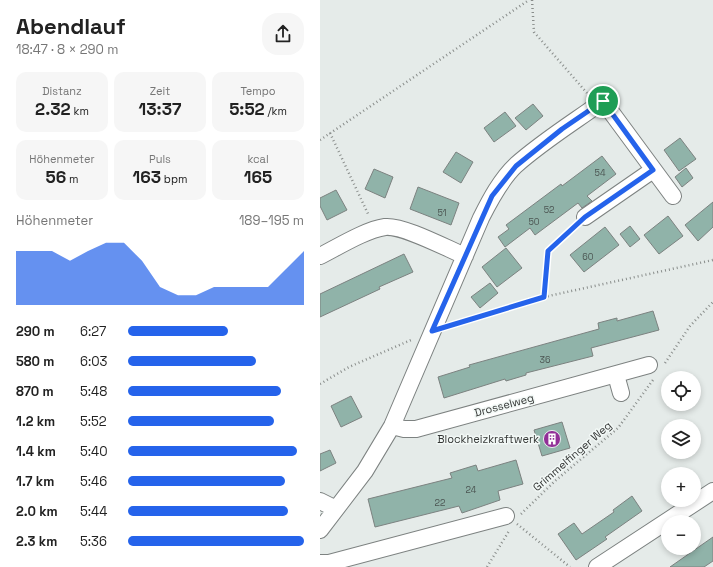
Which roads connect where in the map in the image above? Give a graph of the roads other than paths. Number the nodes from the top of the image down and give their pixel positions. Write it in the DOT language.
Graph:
graph roads {
  1 [pos="653,170"];
  2 [pos="672,196"];
  3 [pos="585,217"];
  4 [pos="320,256"];
  5 [pos="465,256"];
  6 [pos="657,368"];
  7 [pos="616,375"];
  8 [pos="621,393"];
  9 [pos="392,426"];
  10 [pos="713,490"];
  11 [pos="320,501"];
  12 [pos="336,509"];
  13 [pos="510,519"];
  14 [pos="320,530"];
  15 [pos="320,563"];
  16 [pos="597,567"];
  1 -- 2 [label="street"];
  1 -- 3 [label="street"];
  1 -- 5 [label="street"];
  4 -- 5 [label="street"];
  5 -- 9 [label="street"];
  6 -- 7 [label="street, Drosselweg"];
  7 -- 8 [label="street"];
  7 -- 9 [label="street, Drosselweg"];
  9 -- 12 [label="street"];
  10 -- 16 [label="street"];
  11 -- 12 [label="street"];
  12 -- 14 [label="street"];
  13 -- 15 [label="street"];
}
